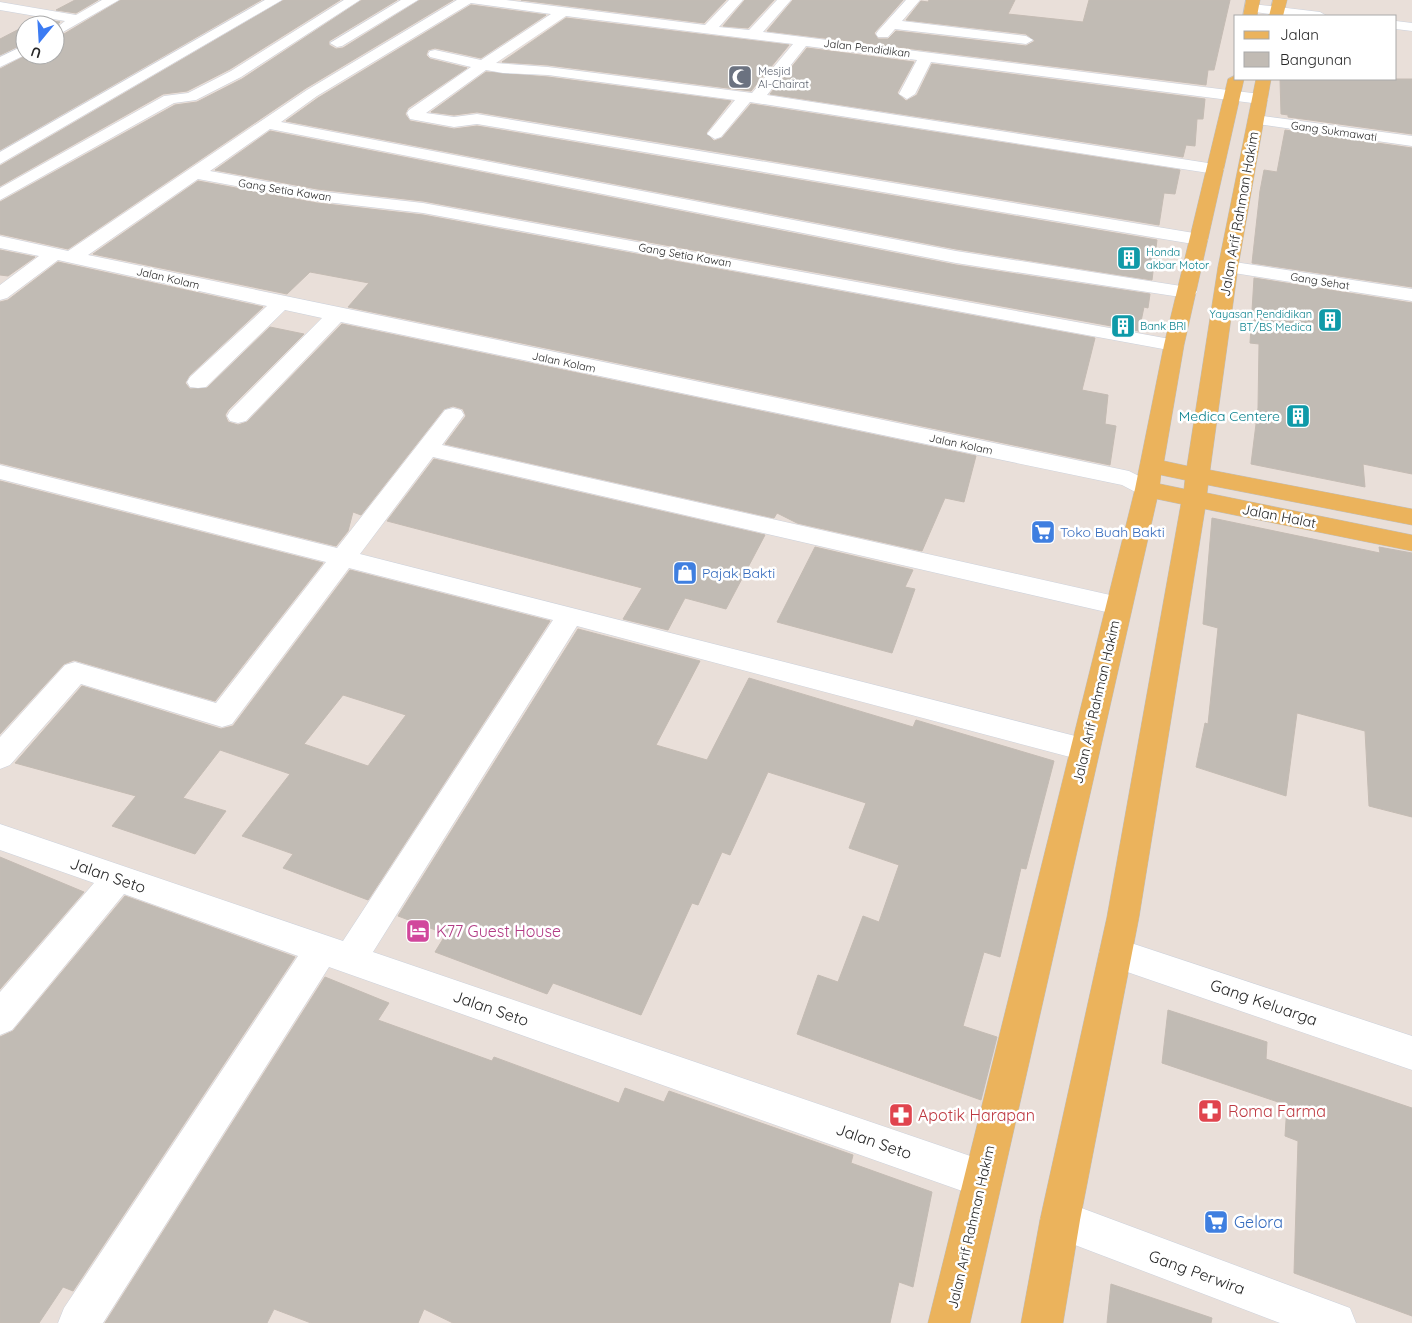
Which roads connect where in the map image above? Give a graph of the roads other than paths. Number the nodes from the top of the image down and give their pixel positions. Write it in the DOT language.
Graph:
graph roads {
  1 [pos="112,0"];
  2 [pos="275,0"];
  3 [pos="353,0"];
  4 [pos="411,0"];
  5 [pos="466,0"];
  6 [pos="474,0"];
  7 [pos="736,0"];
  8 [pos="784,0"];
  9 [pos="913,0"];
  10 [pos="534,3"];
  11 [pos="0,6"];
  12 [pos="1252,8"];
  13 [pos="1277,9"];
  14 [pos="564,11"];
  15 [pos="1314,15"];
  16 [pos="78,19"];
  17 [pos="892,24"];
  18 [pos="1397,25"];
  19 [pos="65,26"];
  20 [pos="1412,27"];
  21 [pos="710,28"];
  22 [pos="754,34"];
  23 [pos="804,40"];
  24 [pos="1026,40"];
  25 [pos="337,43"];
  26 [pos="871,48"];
  27 [pos="435,54"];
  28 [pos="15,55"];
  29 [pos="927,56"];
  30 [pos="0,63"];
  31 [pos="483,65"];
  32 [pos="1264,80"];
  33 [pos="1234,87"];
  34 [pos="907,94"];
  35 [pos="751,98"];
  36 [pos="1260,99"];
  37 [pos="1256,120"];
  38 [pos="268,124"];
  39 [pos="715,134"];
  40 [pos="1412,141"];
  41 [pos="0,159"];
  42 [pos="1215,169"];
  43 [pos="194,174"];
  44 [pos="0,195"];
  45 [pos="1199,239"];
  46 [pos="0,242"];
  47 [pos="65,255"];
  48 [pos="1228,267"];
  49 [pos="1187,292"];
  50 [pos="0,294"];
  51 [pos="1412,295"];
  52 [pos="281,303"];
  53 [pos="337,314"];
  54 [pos="1174,345"];
  55 [pos="198,382"];
  56 [pos="453,415"];
  57 [pos="238,416"];
  58 [pos="428,449"];
  59 [pos="0,472"];
  60 [pos="1142,478"];
  61 [pos="1196,487"];
  62 [pos="1412,517"];
  63 [pos="1412,543"];
  64 [pos="342,559"];
  65 [pos="1118,606"];
  66 [pos="570,615"];
  67 [pos="1085,748"];
  68 [pos="0,757"];
  69 [pos="0,837"];
  70 [pos="118,878"];
  71 [pos="1116,953"];
  72 [pos="335,954"];
  73 [pos="0,1018"];
  74 [pos="1412,1052"];
  75 [pos="982,1179"];
  76 [pos="1060,1220"];
  77 [pos="79,1323"];
  78 [pos="949,1323"];
  79 [pos="1042,1323"];
  80 [pos="1335,1323"];
  1 -- 16 [label="street"];
  2 -- 41 [label="street"];
  3 -- 44 [label="street"];
  4 -- 25 [label="street"];
  5 -- 38 [label="street"];
  6 -- 10 [label="street, Jalan Pendidikan"];
  7 -- 21 [label="street"];
  8 -- 22 [label="street"];
  9 -- 17 [label="street"];
  10 -- 14 [label="street, Jalan Pendidikan"];
  11 -- 16 [label="street"];
  12 -- 13 [label="street"];
  13 -- 15 [label="street"];
  14 -- 21 [label="street, Jalan Pendidikan"];
  14 -- 31 [label="street"];
  16 -- 19 [label="street"];
  17 -- 24 [label="street"];
  17 -- 26 [label="street"];
  18 -- 20 [label="street"];
  21 -- 22 [label="street, Jalan Pendidikan"];
  22 -- 23 [label="street, Jalan Pendidikan"];
  23 -- 26 [label="street, Jalan Pendidikan"];
  23 -- 35 [label="street"];
  26 -- 29 [label="street, Jalan Pendidikan"];
  27 -- 31 [label="street"];
  28 -- 30 [label="street"];
  29 -- 33 [label="street, Jalan Pendidikan"];
  29 -- 34 [label="street"];
  31 -- 35 [label="street"];
  31 -- 45 [label="street"];
  32 -- 36 [label="main road, Jalan Arif Rahman Hakim"];
  33 -- 36 [label="street, Jalan Pendidikan"];
  33 -- 42 [label="main road, Jalan Arif Rahman Hakim"];
  35 -- 39 [label="street"];
  35 -- 42 [label="street"];
  36 -- 37 [label="main road, Jalan Arif Rahman Hakim"];
  37 -- 40 [label="street, Gang Sukmawati"];
  37 -- 48 [label="main road, Jalan Arif Rahman Hakim"];
  38 -- 43 [label="street"];
  38 -- 49 [label="street"];
  42 -- 45 [label="main road, Jalan Arif Rahman Hakim"];
  43 -- 47 [label="street"];
  43 -- 54 [label="street, Gang Setia Kawan"];
  45 -- 49 [label="main road, Jalan Arif Rahman Hakim"];
  46 -- 47 [label="street, Jalan Kolam"];
  47 -- 50 [label="street"];
  47 -- 52 [label="street, Jalan Kolam"];
  48 -- 51 [label="street, Gang Sehat"];
  48 -- 61 [label="main road, Jalan Arif Rahman Hakim"];
  49 -- 54 [label="main road, Jalan Arif Rahman Hakim"];
  52 -- 53 [label="street, Jalan Kolam"];
  52 -- 55 [label="street"];
  53 -- 57 [label="street"];
  53 -- 60 [label="street, Jalan Kolam"];
  54 -- 60 [label="main road, Jalan Arif Rahman Hakim"];
  56 -- 58 [label="street"];
  58 -- 64 [label="street"];
  58 -- 65 [label="street"];
  59 -- 64 [label="street"];
  60 -- 61 [label="main road, Jalan Halat"];
  60 -- 65 [label="main road, Jalan Arif Rahman Hakim"];
  61 -- 62 [label="main road, Jalan Halat"];
  61 -- 63 [label="main road, Jalan Halat"];
  61 -- 71 [label="main road, Jalan Arif Rahman Hakim"];
  64 -- 66 [label="street"];
  64 -- 68 [label="street"];
  65 -- 67 [label="main road, Jalan Arif Rahman Hakim"];
  66 -- 67 [label="street"];
  66 -- 72 [label="street"];
  67 -- 75 [label="main road, Jalan Arif Rahman Hakim"];
  69 -- 70 [label="street, Jalan Seto"];
  70 -- 72 [label="street, Jalan Seto"];
  70 -- 73 [label="street"];
  71 -- 74 [label="street, Gang Keluarga"];
  71 -- 76 [label="main road, Jalan Arif Rahman Hakim"];
  72 -- 75 [label="street, Jalan Seto"];
  72 -- 77 [label="street"];
  75 -- 78 [label="main road, Jalan Arif Rahman Hakim"];
  76 -- 79 [label="main road, Jalan Arif Rahman Hakim"];
  76 -- 80 [label="street, Gang Perwira"];
}
